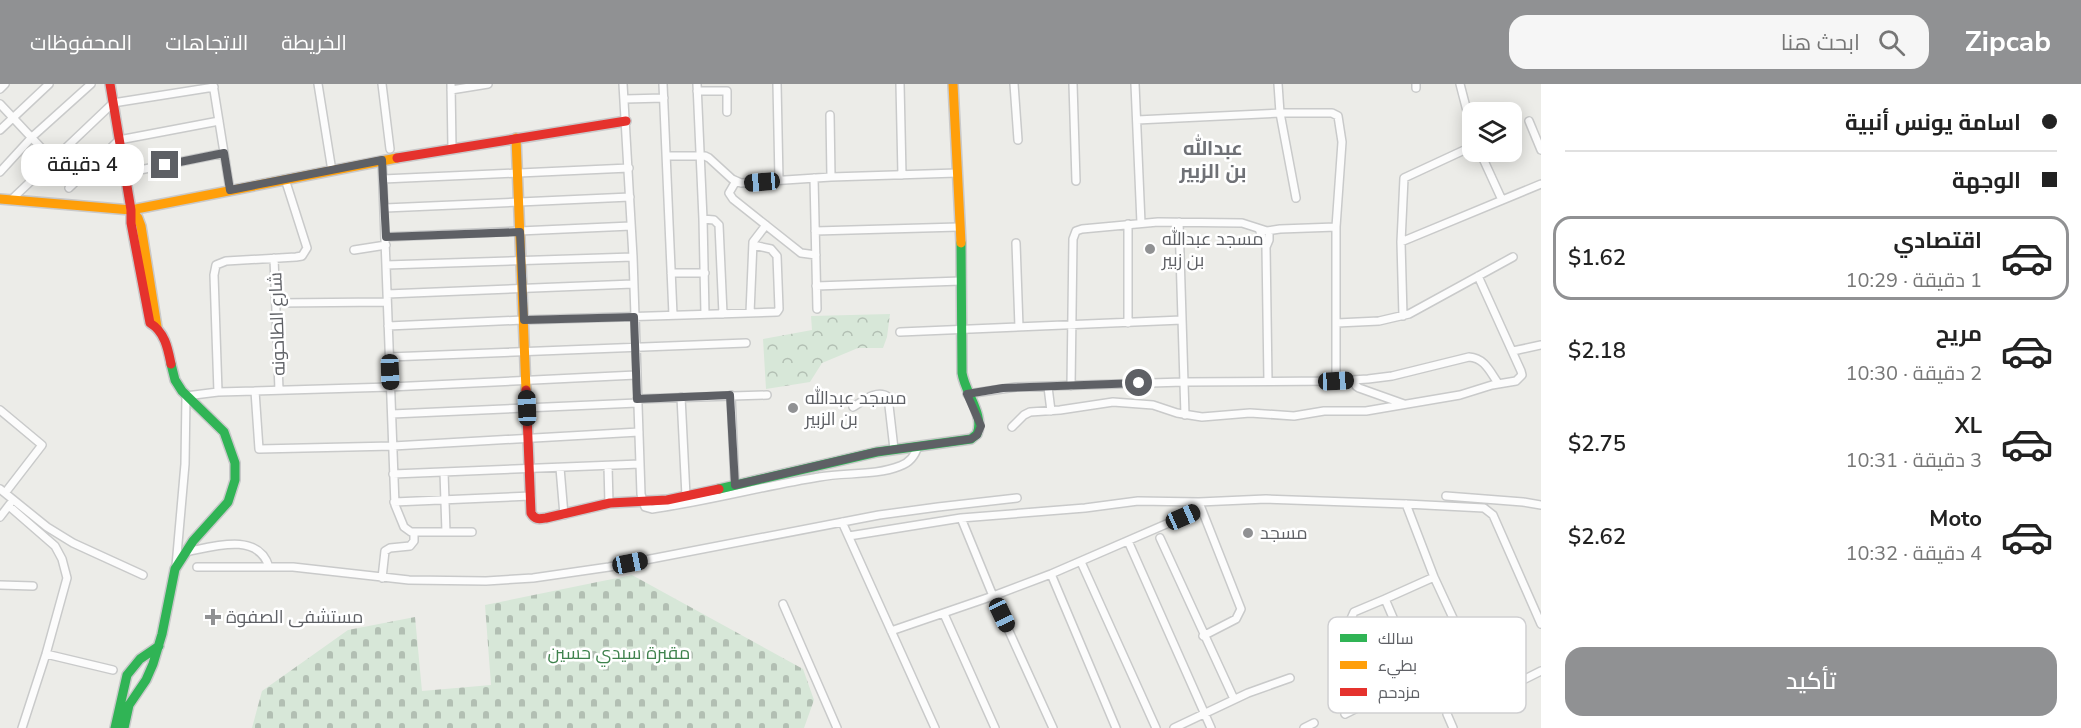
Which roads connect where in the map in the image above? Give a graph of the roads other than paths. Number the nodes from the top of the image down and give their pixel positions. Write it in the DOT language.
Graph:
graph roads {
  1 [pos="5,84"];
  2 [pos="49,84"];
  3 [pos="91,84"];
  4 [pos="110,84"];
  5 [pos="318,84"];
  6 [pos="382,84"];
  7 [pos="488,84"];
  8 [pos="624,84"];
  9 [pos="663,84"];
  10 [pos="777,84"];
  11 [pos="900,84"];
  12 [pos="953,84"];
  13 [pos="1014,84"];
  14 [pos="1073,84"];
  15 [pos="1135,84"];
  16 [pos="1278,84"];
  17 [pos="1460,84"];
  18 [pos="213,86"];
  19 [pos="451,87"];
  20 [pos="697,87"];
  21 [pos="727,87"];
  22 [pos="0,89"];
  23 [pos="664,98"];
  24 [pos="625,99"];
  25 [pos="113,102"];
  26 [pos="1465,102"];
  27 [pos="0,104"];
  28 [pos="727,112"];
  29 [pos="1280,113"];
  30 [pos="830,115"];
  31 [pos="13,117"];
  32 [pos="1137,120"];
  33 [pos="219,121"];
  34 [pos="626,121"];
  35 [pos="1529,121"];
  36 [pos="0,130"];
  37 [pos="33,137"];
  38 [pos="516,138"];
  39 [pos="119,140"];
  40 [pos="1018,140"];
  41 [pos="452,148"];
  42 [pos="390,149"];
  43 [pos="1541,150"];
  44 [pos="1462,151"];
  45 [pos="224,153"];
  46 [pos="700,155"];
  47 [pos="667,156"];
  48 [pos="52,159"];
  49 [pos="382,160"];
  50 [pos="1485,162"];
  51 [pos="629,168"];
  52 [pos="332,171"];
  53 [pos="0,172"];
  54 [pos="125,173"];
  55 [pos="957,173"];
  56 [pos="518,174"];
  57 [pos="902,175"];
  58 [pos="831,177"];
  59 [pos="814,178"];
  60 [pos="285,179"];
  61 [pos="383,179"];
  62 [pos="779,180"];
  63 [pos="736,181"];
  64 [pos="1076,181"];
  65 [pos="1541,184"];
  66 [pos="230,190"];
  67 [pos="630,197"];
  68 [pos="1296,198"];
  69 [pos="0,199"];
  70 [pos="11,200"];
  71 [pos="1502,200"];
  72 [pos="519,201"];
  73 [pos="385,208"];
  74 [pos="131,210"];
  75 [pos="703,219"];
  76 [pos="1179,222"];
  77 [pos="1141,223"];
  78 [pos="1128,224"];
  79 [pos="766,225"];
  80 [pos="631,226"];
  81 [pos="959,227"];
  82 [pos="1336,227"];
  83 [pos="1259,229"];
  84 [pos="815,231"];
  85 [pos="1269,231"];
  86 [pos="520,232"];
  87 [pos="386,241"];
  88 [pos="1401,242"];
  89 [pos="1016,243"];
  90 [pos="753,245"];
  91 [pos="1266,247"];
  92 [pos="354,250"];
  93 [pos="816,255"];
  94 [pos="633,256"];
  95 [pos="1513,257"];
  96 [pos="274,258"];
  97 [pos="521,260"];
  98 [pos="386,265"];
  99 [pos="671,273"];
  100 [pos="705,273"];
  101 [pos="1478,276"];
  102 [pos="961,281"];
  103 [pos="633,284"];
  104 [pos="816,286"];
  105 [pos="522,289"];
  106 [pos="387,298"];
  107 [pos="276,303"];
  108 [pos="817,309"];
  109 [pos="750,313"];
  110 [pos="705,314"];
  111 [pos="723,314"];
  112 [pos="673,315"];
  113 [pos="1403,316"];
  114 [pos="634,317"];
  115 [pos="524,320"];
  116 [pos="1182,320"];
  117 [pos="1337,322"];
  118 [pos="1128,323"];
  119 [pos="1072,325"];
  120 [pos="388,326"];
  121 [pos="1019,327"];
  122 [pos="963,330"];
  123 [pos="900,332"];
  124 [pos="746,343"];
  125 [pos="1541,345"];
  126 [pos="635,347"];
  127 [pos="525,351"];
  128 [pos="1513,351"];
  129 [pos="389,357"];
  130 [pos="636,375"];
  131 [pos="526,380"];
  132 [pos="1355,380"];
  133 [pos="1268,381"];
  134 [pos="1336,381"];
  135 [pos="1184,382"];
  136 [pos="1498,383"];
  137 [pos="1071,386"];
  138 [pos="390,387"];
  139 [pos="1048,387"];
  140 [pos="279,390"];
  141 [pos="255,391"];
  142 [pos="218,392"];
  143 [pos="767,394"];
  144 [pos="967,394"];
  145 [pos="730,395"];
  146 [pos="186,396"];
  147 [pos="681,397"];
  148 [pos="637,401"];
  149 [pos="1404,404"];
  150 [pos="853,407"];
  151 [pos="527,408"];
  152 [pos="0,410"];
  153 [pos="1051,411"];
  154 [pos="392,414"];
  155 [pos="1185,415"];
  156 [pos="1012,427"];
  157 [pos="639,432"];
  158 [pos="528,438"];
  159 [pos="393,446"];
  160 [pos="918,446"];
  161 [pos="894,449"];
  162 [pos="640,464"];
  163 [pos="608,466"];
  164 [pos="560,468"];
  165 [pos="530,469"];
  166 [pos="444,472"];
  167 [pos="393,474"];
  168 [pos="735,485"];
  169 [pos="3,491"];
  170 [pos="531,496"];
  171 [pos="686,496"];
  172 [pos="1446,496"];
  173 [pos="1017,498"];
  174 [pos="445,500"];
  175 [pos="394,502"];
  176 [pos="11,503"];
  177 [pos="643,503"];
  178 [pos="609,504"];
  179 [pos="1406,504"];
  180 [pos="1541,505"];
  181 [pos="1200,506"];
  182 [pos="938,507"];
  183 [pos="564,515"];
  184 [pos="0,517"];
  185 [pos="961,518"];
  186 [pos="944,520"];
  187 [pos="842,522"];
  188 [pos="446,532"];
  189 [pos="472,532"];
  190 [pos="414,533"];
  191 [pos="849,536"];
  192 [pos="1160,538"];
  193 [pos="1128,541"];
  194 [pos="186,552"];
  195 [pos="1081,562"];
  196 [pos="197,567"];
  197 [pos="269,567"];
  198 [pos="175,569"];
  199 [pos="1051,574"];
  200 [pos="143,575"];
  201 [pos="1434,577"];
  202 [pos="382,578"];
  203 [pos="0,585"];
  204 [pos="33,586"];
  205 [pos="993,596"];
  206 [pos="1386,599"];
  207 [pos="783,604"];
  208 [pos="944,614"];
  209 [pos="1351,617"];
  210 [pos="1393,617"];
  211 [pos="1453,617"];
  212 [pos="1541,624"];
  213 [pos="891,631"];
  214 [pos="1203,636"];
  215 [pos="159,646"];
  216 [pos="46,654"];
  217 [pos="112,670"];
  218 [pos="1541,671"];
  219 [pos="1290,678"];
  220 [pos="1526,678"];
  221 [pos="1234,699"];
  222 [pos="129,705"];
  223 [pos="119,706"];
  224 [pos="1204,713"];
  225 [pos="1447,714"];
  226 [pos="1314,723"];
  227 [pos="22,728"];
  228 [pos="115,728"];
  229 [pos="124,728"];
  230 [pos="837,728"];
  231 [pos="935,728"];
  232 [pos="995,728"];
  233 [pos="1053,728"];
  234 [pos="1116,728"];
  235 [pos="1156,728"];
  236 [pos="1174,728"];
  237 [pos="1211,728"];
  238 [pos="1304,728"];
  239 [pos="1453,728"];
  1 -- 22 [label="street"];
  2 -- 31 [label="street"];
  3 -- 37 [label="street"];
  4 -- 25 [label="street"];
  5 -- 52 [label="street"];
  6 -- 42 [label="street"];
  7 -- 19 [label="street"];
  8 -- 24 [label="street"];
  9 -- 23 [label="street"];
  10 -- 62 [label="street"];
  11 -- 57 [label="street"];
  12 -- 55 [label="street"];
  13 -- 40 [label="street"];
  14 -- 64 [label="street"];
  15 -- 32 [label="street"];
  16 -- 29 [label="street"];
  17 -- 26 [label="street"];
  18 -- 25 [label="street"];
  18 -- 33 [label="street"];
  19 -- 41 [label="street"];
  20 -- 21 [label="street"];
  20 -- 46 [label="street"];
  21 -- 28 [label="street"];
  23 -- 24 [label="street"];
  23 -- 47 [label="street"];
  24 -- 34 [label="street"];
  25 -- 39 [label="street"];
  25 -- 48 [label="street"];
  27 -- 31 [label="street"];
  29 -- 32 [label="street"];
  29 -- 68 [label="street"];
  29 -- 82 [label="street"];
  30 -- 58 [label="street"];
  31 -- 36 [label="street"];
  31 -- 37 [label="street"];
  32 -- 77 [label="street"];
  33 -- 39 [label="street"];
  33 -- 45 [label="street"];
  34 -- 38 [label="street"];
  34 -- 51 [label="street"];
  35 -- 43 [label="street"];
  37 -- 48 [label="street"];
  37 -- 53 [label="street"];
  38 -- 41 [label="street"];
  38 -- 56 [label="street"];
  39 -- 48 [label="street"];
  39 -- 54 [label="street"];
  41 -- 49 [label="street"];
  44 -- 88 [label="street"];
  45 -- 54 [label="street"];
  45 -- 66 [label="street"];
  46 -- 47 [label="street"];
  46 -- 63 [label="street"];
  46 -- 75 [label="street"];
  47 -- 99 [label="street"];
  48 -- 70 [label="street"];
  49 -- 52 [label="street"];
  49 -- 61 [label="street"];
  50 -- 71 [label="street"];
  51 -- 56 [label="street"];
  51 -- 67 [label="street"];
  52 -- 60 [label="street"];
  54 -- 74 [label="street"];
  55 -- 57 [label="street"];
  55 -- 81 [label="street"];
  56 -- 61 [label="street"];
  56 -- 72 [label="street"];
  57 -- 58 [label="street"];
  58 -- 59 [label="street"];
  59 -- 62 [label="street"];
  59 -- 84 [label="street"];
  60 -- 66 [label="street"];
  60 -- 96 [label="street"];
  61 -- 73 [label="street"];
  62 -- 63 [label="street"];
  63 -- 79 [label="street"];
  65 -- 71 [label="street"];
  66 -- 74 [label="street"];
  67 -- 72 [label="street"];
  67 -- 80 [label="street"];
  69 -- 70 [label="street"];
  70 -- 74 [label="street"];
  71 -- 88 [label="street"];
  72 -- 73 [label="street"];
  72 -- 86 [label="street"];
  73 -- 87 [label="street"];
  74 -- 146 [label="street"];
  75 -- 100 [label="street"];
  75 -- 111 [label="street"];
  76 -- 77 [label="street"];
  76 -- 83 [label="street"];
  76 -- 116 [label="street"];
  77 -- 78 [label="street"];
  78 -- 118 [label="street"];
  78 -- 119 [label="street"];
  79 -- 90 [label="street"];
  79 -- 93 [label="street"];
  80 -- 86 [label="street"];
  80 -- 94 [label="street"];
  81 -- 84 [label="street"];
  81 -- 102 [label="street"];
  82 -- 85 [label="street"];
  82 -- 117 [label="street"];
  83 -- 85 [label="street"];
  83 -- 91 [label="street"];
  84 -- 93 [label="street"];
  85 -- 91 [label="street"];
  86 -- 87 [label="street"];
  86 -- 97 [label="street"];
  87 -- 92 [label="street"];
  87 -- 98 [label="street"];
  88 -- 113 [label="street"];
  89 -- 121 [label="street"];
  90 -- 109 [label="street"];
  90 -- 109 [label="street"];
  91 -- 133 [label="street"];
  93 -- 104 [label="street"];
  94 -- 97 [label="street"];
  94 -- 103 [label="street"];
  95 -- 101 [label="street"];
  96 -- 107 [label="street, شارع الطاحونه"];
  96 -- 142 [label="street"];
  97 -- 98 [label="street"];
  97 -- 105 [label="street"];
  98 -- 106 [label="street"];
  99 -- 100 [label="street"];
  99 -- 112 [label="street"];
  100 -- 110 [label="street"];
  101 -- 113 [label="street"];
  101 -- 128 [label="street"];
  102 -- 104 [label="street"];
  102 -- 122 [label="street"];
  103 -- 105 [label="street"];
  103 -- 114 [label="street"];
  104 -- 108 [label="street"];
  105 -- 106 [label="street"];
  105 -- 115 [label="street"];
  106 -- 107 [label="street"];
  106 -- 120 [label="street"];
  107 -- 140 [label="street, شارع الطاحونه"];
  109 -- 111 [label="street"];
  110 -- 111 [label="street"];
  110 -- 112 [label="street"];
  112 -- 114 [label="street"];
  113 -- 117 [label="street"];
  114 -- 115 [label="street"];
  114 -- 126 [label="street"];
  115 -- 120 [label="street"];
  115 -- 127 [label="street"];
  116 -- 118 [label="street"];
  116 -- 135 [label="street"];
  117 -- 134 [label="street"];
  118 -- 119 [label="street"];
  119 -- 121 [label="street"];
  119 -- 137 [label="street"];
  120 -- 129 [label="street"];
  121 -- 122 [label="street"];
  122 -- 123 [label="street"];
  122 -- 144 [label="street"];
  124 -- 126 [label="street"];
  125 -- 128 [label="street"];
  126 -- 127 [label="street"];
  126 -- 130 [label="street"];
  127 -- 129 [label="street"];
  127 -- 131 [label="street"];
  128 -- 136 [label="street"];
  129 -- 138 [label="street"];
  130 -- 131 [label="street"];
  130 -- 148 [label="street"];
  131 -- 138 [label="street"];
  131 -- 151 [label="street"];
  132 -- 134 [label="street"];
  132 -- 136 [label="street"];
  132 -- 149 [label="street"];
  133 -- 134 [label="street"];
  133 -- 135 [label="street"];
  135 -- 137 [label="street"];
  135 -- 155 [label="street"];
  136 -- 149 [label="street"];
  137 -- 139 [label="street"];
  138 -- 140 [label="street"];
  138 -- 154 [label="street"];
  139 -- 144 [label="street"];
  139 -- 153 [label="street"];
  140 -- 141 [label="street"];
  141 -- 142 [label="street"];
  141 -- 159 [label="street"];
  142 -- 146 [label="street"];
  143 -- 145 [label="street"];
  144 -- 160 [label="street"];
  145 -- 147 [label="street"];
  145 -- 168 [label="street"];
  146 -- 194 [label="street"];
  146 -- 198 [label="street"];
  147 -- 148 [label="street"];
  147 -- 171 [label="street"];
  148 -- 151 [label="street"];
  148 -- 157 [label="street"];
  149 -- 155 [label="street"];
  150 -- 161 [label="street"];
  151 -- 154 [label="street"];
  151 -- 158 [label="street"];
  152 -- 169 [label="street"];
  153 -- 155 [label="street"];
  153 -- 156 [label="street"];
  154 -- 159 [label="street"];
  157 -- 158 [label="street"];
  157 -- 162 [label="street"];
  158 -- 159 [label="street"];
  158 -- 165 [label="street"];
  159 -- 167 [label="street"];
  160 -- 161 [label="street"];
  160 -- 177 [label="street"];
  161 -- 168 [label="street"];
  162 -- 163 [label="street"];
  162 -- 177 [label="street"];
  163 -- 164 [label="street"];
  163 -- 178 [label="street"];
  164 -- 165 [label="street"];
  164 -- 183 [label="street"];
  165 -- 166 [label="street"];
  165 -- 170 [label="street"];
  166 -- 167 [label="street"];
  166 -- 174 [label="street"];
  167 -- 175 [label="street"];
  168 -- 171 [label="street"];
  169 -- 176 [label="street"];
  170 -- 174 [label="street"];
  170 -- 183 [label="street"];
  171 -- 177 [label="street"];
  172 -- 180 [label="street"];
  173 -- 182 [label="street"];
  174 -- 175 [label="street"];
  174 -- 188 [label="street"];
  175 -- 190 [label="street"];
  176 -- 184 [label="street"];
  176 -- 200 [label="street"];
  176 -- 216 [label="street"];
  177 -- 178 [label="street"];
  178 -- 183 [label="street"];
  179 -- 181 [label="street"];
  179 -- 201 [label="street"];
  179 -- 212 [label="street"];
  181 -- 185 [label="street"];
  181 -- 193 [label="street"];
  181 -- 214 [label="street"];
  182 -- 186 [label="street"];
  182 -- 187 [label="street"];
  185 -- 186 [label="street"];
  185 -- 205 [label="street"];
  186 -- 191 [label="street"];
  187 -- 191 [label="street"];
  187 -- 202 [label="street"];
  188 -- 189 [label="street"];
  188 -- 190 [label="street"];
  190 -- 202 [label="street"];
  191 -- 213 [label="street"];
  192 -- 214 [label="street"];
  193 -- 195 [label="street"];
  193 -- 224 [label="street"];
  194 -- 197 [label="street"];
  194 -- 198 [label="street"];
  195 -- 199 [label="street"];
  195 -- 235 [label="street"];
  196 -- 197 [label="street"];
  197 -- 202 [label="street"];
  198 -- 215 [label="street"];
  199 -- 205 [label="street"];
  199 -- 234 [label="street"];
  201 -- 206 [label="street"];
  201 -- 211 [label="street"];
  203 -- 204 [label="street"];
  205 -- 208 [label="street"];
  205 -- 233 [label="street"];
  206 -- 209 [label="street"];
  206 -- 210 [label="street"];
  207 -- 230 [label="street"];
  208 -- 213 [label="street"];
  208 -- 232 [label="street"];
  213 -- 231 [label="street"];
  214 -- 221 [label="street"];
  215 -- 222 [label="street"];
  215 -- 223 [label="street"];
  216 -- 217 [label="street"];
  216 -- 227 [label="street"];
  218 -- 220 [label="street"];
  219 -- 221 [label="street"];
  221 -- 224 [label="street"];
  222 -- 223 [label="street"];
  222 -- 229 [label="street"];
  223 -- 228 [label="street"];
  224 -- 236 [label="street"];
  224 -- 237 [label="street"];
  225 -- 239 [label="street"];
  226 -- 238 [label="street"];
}
